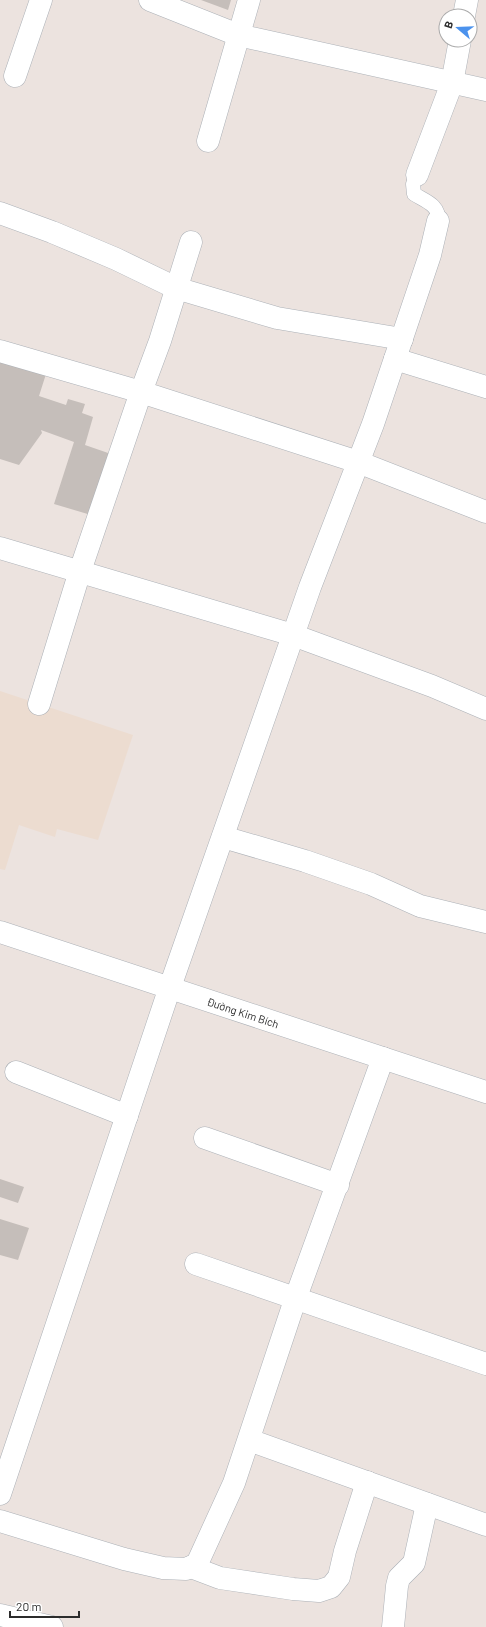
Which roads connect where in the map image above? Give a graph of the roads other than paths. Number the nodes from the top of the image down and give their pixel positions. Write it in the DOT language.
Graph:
graph roads {
  1 [pos="41,0"];
  2 [pos="150,0"];
  3 [pos="249,0"];
  4 [pos="238,35"];
  5 [pos="459,48"];
  6 [pos="15,76"];
  7 [pos="452,83"];
  8 [pos="486,90"];
  9 [pos="208,141"];
  10 [pos="417,175"];
  11 [pos="0,213"];
  12 [pos="438,221"];
  13 [pos="191,242"];
  14 [pos="176,288"];
  15 [pos="398,349"];
  16 [pos="0,351"];
  17 [pos="486,388"];
  18 [pos="141,392"];
  19 [pos="358,462"];
  20 [pos="486,512"];
  21 [pos="0,548"];
  22 [pos="80,571"];
  23 [pos="293,635"];
  24 [pos="39,704"];
  25 [pos="486,709"];
  26 [pos="223,837"];
  27 [pos="486,922"];
  28 [pos="0,932"];
  29 [pos="170,987"];
  30 [pos="383,1058"];
  31 [pos="16,1072"];
  32 [pos="486,1092"];
  33 [pos="127,1116"];
  34 [pos="206,1138"];
  35 [pos="338,1185"];
  36 [pos="196,1264"];
  37 [pos="296,1298"];
  38 [pos="486,1364"];
  39 [pos="249,1440"];
  40 [pos="367,1482"];
  41 [pos="0,1494"];
  42 [pos="427,1504"];
  43 [pos="0,1521"];
  44 [pos="486,1525"];
  45 [pos="191,1567"];
  46 [pos="0,1615"];
  47 [pos="52,1627"];
  48 [pos="394,1627"];
  1 -- 6 [label="street"];
  2 -- 4 [label="street"];
  3 -- 4 [label="street"];
  4 -- 7 [label="street"];
  4 -- 9 [label="street"];
  5 -- 7 [label="street"];
  7 -- 8 [label="street"];
  7 -- 10 [label="street"];
  10 -- 12 [label="lane"];
  11 -- 14 [label="street"];
  12 -- 15 [label="street"];
  13 -- 14 [label="street"];
  14 -- 15 [label="street"];
  14 -- 18 [label="street"];
  15 -- 17 [label="street"];
  15 -- 19 [label="street"];
  16 -- 18 [label="street"];
  18 -- 19 [label="street"];
  18 -- 22 [label="street"];
  19 -- 20 [label="street"];
  19 -- 23 [label="street"];
  21 -- 22 [label="street"];
  22 -- 23 [label="street"];
  22 -- 24 [label="street"];
  23 -- 25 [label="street"];
  23 -- 26 [label="street"];
  26 -- 27 [label="street"];
  26 -- 29 [label="street"];
  28 -- 29 [label="street, Đường Kim Bích"];
  29 -- 30 [label="street, Đường Kim Bích"];
  29 -- 33 [label="street"];
  30 -- 32 [label="street, Đường Kim Bích"];
  30 -- 35 [label="street"];
  31 -- 33 [label="street"];
  33 -- 41 [label="street"];
  34 -- 35 [label="street"];
  35 -- 37 [label="street"];
  36 -- 37 [label="street"];
  37 -- 38 [label="street"];
  37 -- 39 [label="street"];
  39 -- 40 [label="street"];
  39 -- 45 [label="street"];
  40 -- 42 [label="street"];
  40 -- 45 [label="street"];
  42 -- 44 [label="street"];
  42 -- 48 [label="street"];
  43 -- 45 [label="street"];
  46 -- 47 [label="street"];
}
